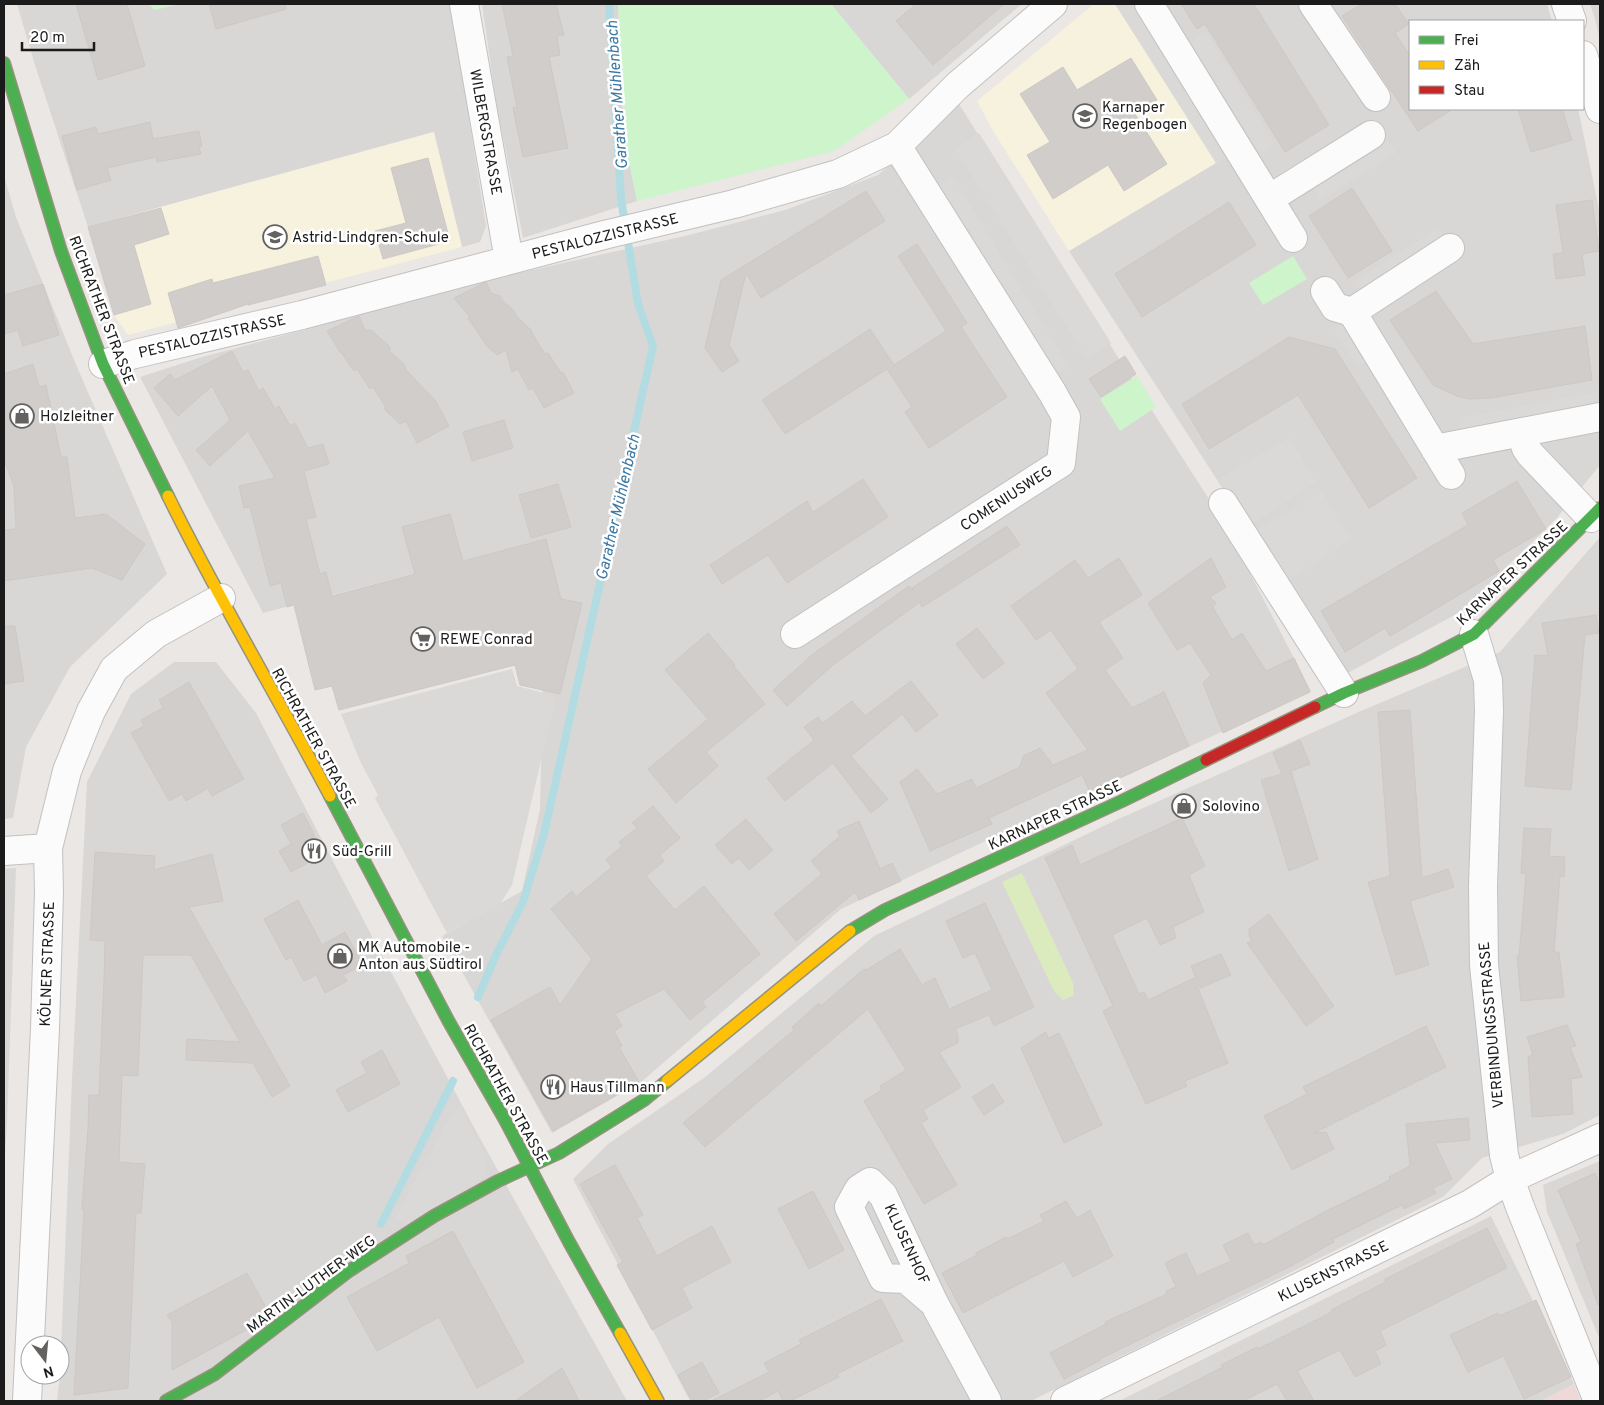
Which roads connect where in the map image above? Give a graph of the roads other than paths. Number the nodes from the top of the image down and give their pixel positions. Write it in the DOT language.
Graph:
graph roads {
  1 [pos="464,4"];
  2 [pos="1053,4"];
  3 [pos="1148,4"];
  4 [pos="1313,4"];
  5 [pos="1566,4"];
  6 [pos="1572,20"];
  7 [pos="1584,58"];
  8 [pos="4,63"];
  9 [pos="1376,97"];
  10 [pos="1600,109"];
  11 [pos="1371,135"];
  12 [pos="897,146"];
  13 [pos="1269,198"];
  14 [pos="1293,238"];
  15 [pos="1450,248"];
  16 [pos="508,260"];
  17 [pos="1325,291"];
  18 [pos="1352,312"];
  19 [pos="103,364"];
  20 [pos="1600,417"];
  21 [pos="1521,432"];
  22 [pos="1435,449"];
  23 [pos="1450,475"];
  24 [pos="1223,503"];
  25 [pos="1596,513"];
  26 [pos="221,598"];
  27 [pos="795,634"];
  28 [pos="1474,634"];
  29 [pos="1344,693"];
  30 [pos="48,848"];
  31 [pos="4,851"];
  32 [pos="1600,1138"];
  33 [pos="530,1167"];
  34 [pos="1510,1179"];
  35 [pos="934,1303"];
  36 [pos="27,1401"];
  37 [pos="166,1401"];
  38 [pos="658,1401"];
  39 [pos="987,1401"];
  40 [pos="1064,1401"];
  41 [pos="1598,1401"];
  1 -- 16 [label="street, WILBERGSTRASSE"];
  2 -- 12 [label="street, PESTALOZZISTRASSE"];
  3 -- 13 [label="street"];
  4 -- 9 [label="street"];
  5 -- 6 [label="street"];
  7 -- 10 [label="street"];
  8 -- 19 [label="street, RICHRATHER STRASSE"];
  11 -- 13 [label="street"];
  12 -- 16 [label="street, PESTALOZZISTRASSE"];
  12 -- 27 [label="street, COMENIUSWEG"];
  13 -- 14 [label="street"];
  15 -- 18 [label="street"];
  16 -- 19 [label="street, PESTALOZZISTRASSE"];
  17 -- 18 [label="street"];
  18 -- 22 [label="street"];
  19 -- 26 [label="street, RICHRATHER STRASSE"];
  20 -- 21 [label="street"];
  21 -- 22 [label="street"];
  21 -- 25 [label="street"];
  22 -- 23 [label="street"];
  24 -- 29 [label="street"];
  25 -- 28 [label="street, KARNAPER STRASSE"];
  26 -- 30 [label="street, KÖLNER STRASSE"];
  26 -- 33 [label="street, RICHRATHER STRASSE"];
  28 -- 29 [label="street, KARNAPER STRASSE"];
  28 -- 34 [label="street, VERBINDUNGSSTRASSE"];
  29 -- 33 [label="street, KARNAPER STRASSE"];
  30 -- 31 [label="street"];
  30 -- 36 [label="street, KÖLNER STRASSE"];
  32 -- 34 [label="street, KLUSENSTRASSE"];
  33 -- 37 [label="street, MARTIN-LUTHER-WEG"];
  33 -- 38 [label="street, RICHRATHER STRASSE"];
  34 -- 40 [label="street, KLUSENSTRASSE"];
  34 -- 41 [label="street, VERBINDUNGSSTRASSE"];
  35 -- 39 [label="street, KLUSENHOF"];
}
